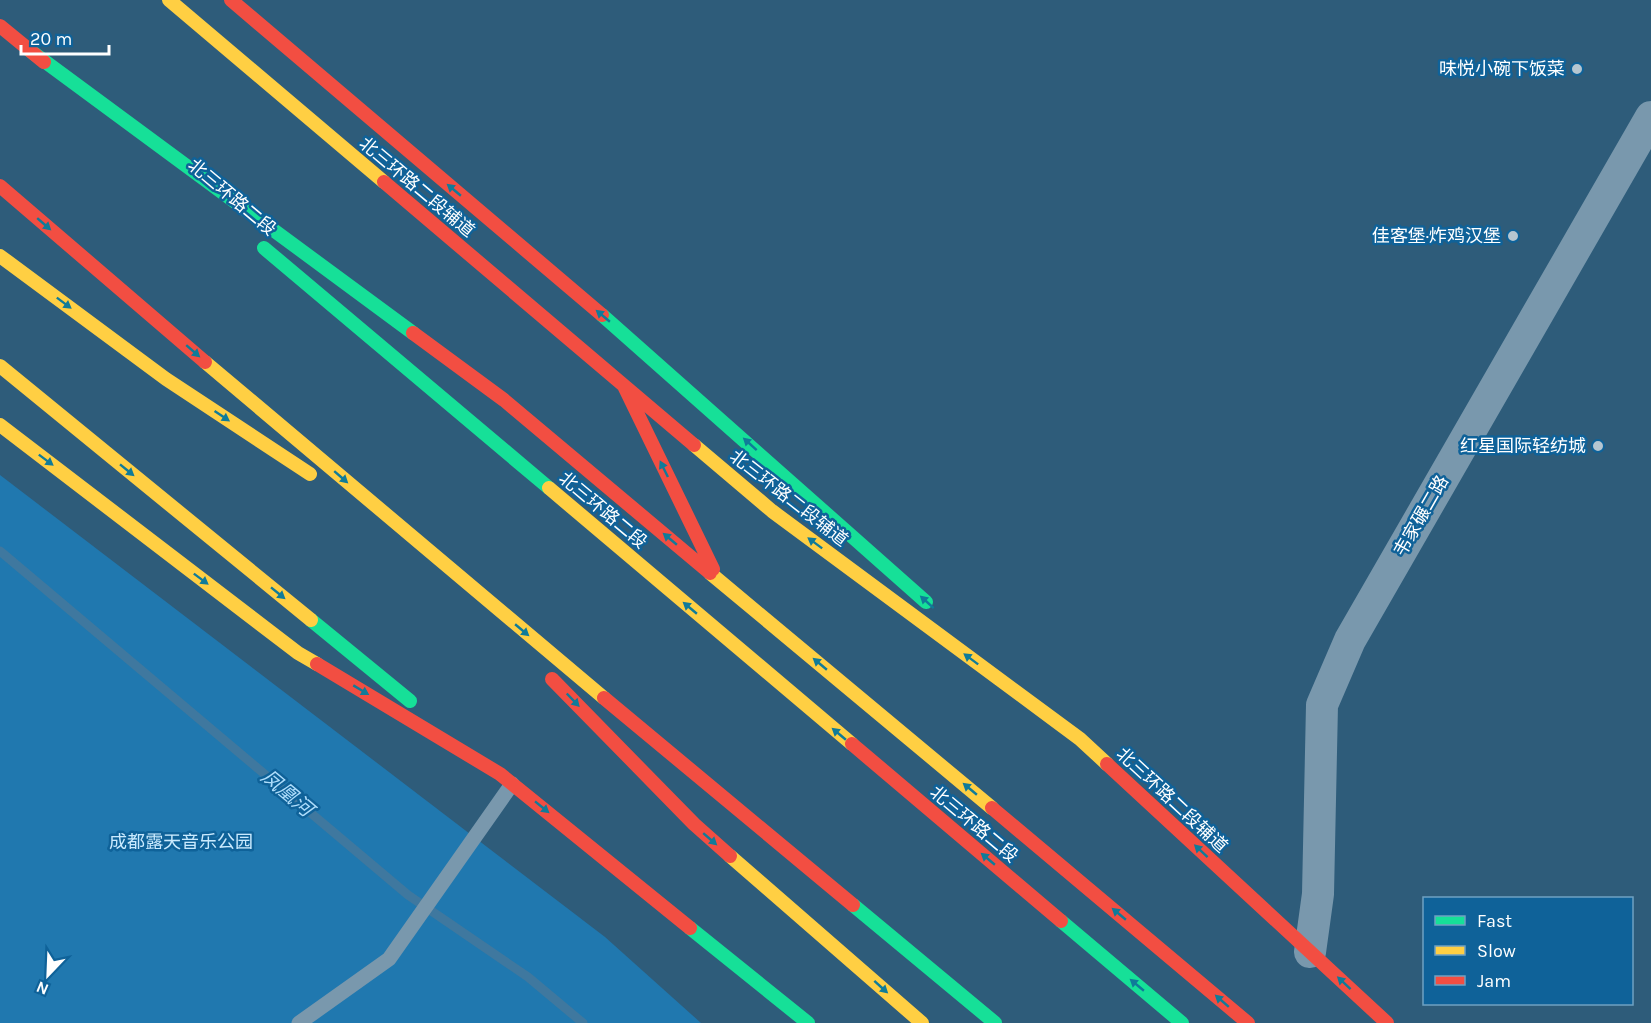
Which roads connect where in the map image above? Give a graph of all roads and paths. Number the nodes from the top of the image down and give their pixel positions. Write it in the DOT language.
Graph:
graph roads {
  1 [pos="169,0"];
  2 [pos="231,0"];
  3 [pos="0,26"];
  4 [pos="28,48"];
  5 [pos="1651,117"];
  6 [pos="0,186"];
  7 [pos="202,195"];
  8 [pos="257,242"];
  9 [pos="0,256"];
  10 [pos="0,366"];
  11 [pos="624,386"];
  12 [pos="0,424"];
  13 [pos="322,482"];
  14 [pos="342,495"];
  15 [pos="429,554"];
  16 [pos="717,578"];
  17 [pos="939,613"];
  18 [pos="965,637"];
  19 [pos="520,646"];
  20 [pos="545,672"];
  21 [pos="1080,739"];
  22 [pos="506,779"];
  23 [pos="1310,952"];
  24 [pos="299,1023"];
  25 [pos="808,1023"];
  26 [pos="922,1023"];
  27 [pos="995,1023"];
  28 [pos="1182,1023"];
  29 [pos="1248,1023"];
  30 [pos="1388,1023"];
  1 -- 11 [label="main road, 北三环路二段辅道"];
  17 -- 2 [label="main road, one-way"];
  3 -- 4 [label="main road, 北三环路二段"];
  4 -- 7 [label="main road, 北三环路二段"];
  16 -- 4 [label="main road, one-way"];
  5 -- 23 [label="street, 韦家碾二路"];
  6 -- 15 [label="main road, one-way"];
  28 -- 8 [label="main road, 北三环路二段, one-way"];
  9 -- 13 [label="main road, one-way"];
  10 -- 22 [label="main road, one-way"];
  16 -- 11 [label="main road, one-way"];
  21 -- 11 [label="main road, 北三环路二段辅道, one-way"];
  12 -- 22 [label="main road, one-way"];
  14 -- 15 [label="main road"];
  15 -- 19 [label="main road"];
  15 -- 27 [label="main road, one-way"];
  29 -- 16 [label="main road, one-way"];
  18 -- 21 [label="main road"];
  20 -- 26 [label="main road, one-way"];
  23 -- 21 [label="main road, 北三环路二段辅道, one-way"];
  22 -- 24 [label="lane"];
  22 -- 25 [label="main road, one-way"];
  30 -- 23 [label="main road, 北三环路二段辅道, one-way"];
}
